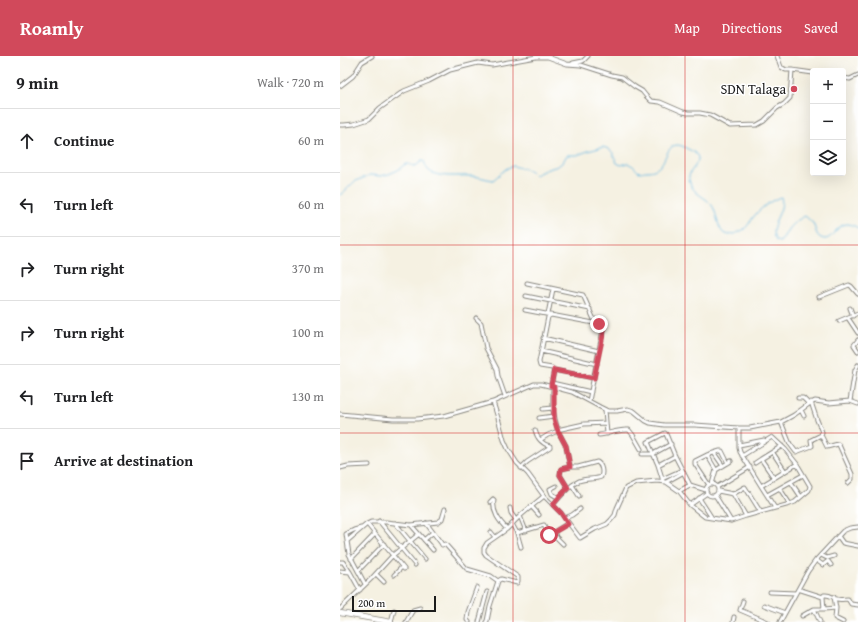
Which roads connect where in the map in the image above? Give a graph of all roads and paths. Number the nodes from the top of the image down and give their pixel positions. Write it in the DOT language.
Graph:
graph roads {
  1 [pos="372,56"];
  2 [pos="588,56"];
  3 [pos="777,56"];
  4 [pos="565,63"];
  5 [pos="792,70"];
  6 [pos="810,73"];
  7 [pos="858,75"];
  8 [pos="846,78"];
  9 [pos="340,86"];
  10 [pos="340,125"];
  11 [pos="527,283"];
  12 [pos="553,288"];
  13 [pos="858,294"];
  14 [pos="526,296"];
  15 [pos="819,297"];
  16 [pos="550,301"];
  17 [pos="850,308"];
  18 [pos="590,309"];
  19 [pos="525,310"];
  20 [pos="858,313"];
  21 [pos="549,315"];
  22 [pos="853,316"];
  23 [pos="476,318"];
  24 [pos="848,318"];
  25 [pos="839,322"];
  26 [pos="596,324"];
  27 [pos="858,332"];
  28 [pos="544,338"];
  29 [pos="858,340"];
  30 [pos="541,351"];
  31 [pos="599,351"];
  32 [pos="858,351"];
  33 [pos="597,364"];
  34 [pos="858,365"];
  35 [pos="554,370"];
  36 [pos="594,378"];
  37 [pos="552,385"];
  38 [pos="591,392"];
  39 [pos="505,396"];
  40 [pos="798,398"];
  41 [pos="589,401"];
  42 [pos="850,401"];
  43 [pos="493,402"];
  44 [pos="810,403"];
  45 [pos="858,404"];
  46 [pos="554,408"];
  47 [pos="543,409"];
  48 [pos="605,410"];
  49 [pos="801,410"];
  50 [pos="340,414"];
  51 [pos="554,416"];
  52 [pos="804,416"];
  53 [pos="539,418"];
  54 [pos="781,422"];
  55 [pos="606,423"];
  56 [pos="739,428"];
  57 [pos="535,430"];
  58 [pos="557,430"];
  59 [pos="607,434"];
  60 [pos="599,435"];
  61 [pos="821,435"];
  62 [pos="540,440"];
  63 [pos="767,440"];
  64 [pos="671,444"];
  65 [pos="739,445"];
  66 [pos="782,446"];
  67 [pos="641,449"];
  68 [pos="714,452"];
  69 [pos="772,453"];
  70 [pos="642,454"];
  71 [pos="653,454"];
  72 [pos="707,455"];
  73 [pos="675,456"];
  74 [pos="742,456"];
  75 [pos="761,459"];
  76 [pos="755,463"];
  77 [pos="797,464"];
  78 [pos="369,465"];
  79 [pos="658,465"];
  80 [pos="723,466"];
  81 [pos="570,467"];
  82 [pos="750,467"];
  83 [pos="340,468"];
  84 [pos="521,468"];
  85 [pos="716,470"];
  86 [pos="683,471"];
  87 [pos="785,471"];
  88 [pos="858,473"];
  89 [pos="852,474"];
  90 [pos="803,475"];
  91 [pos="774,478"];
  92 [pos="663,481"];
  93 [pos="791,482"];
  94 [pos="848,483"];
  95 [pos="690,484"];
  96 [pos="711,484"];
  97 [pos="556,486"];
  98 [pos="572,486"];
  99 [pos="761,486"];
  100 [pos="717,487"];
  101 [pos="568,488"];
  102 [pos="780,489"];
  103 [pos="679,491"];
  104 [pos="718,491"];
  105 [pos="706,492"];
  106 [pos="733,494"];
  107 [pos="715,495"];
  108 [pos="767,495"];
  109 [pos="544,496"];
  110 [pos="579,496"];
  111 [pos="801,497"];
  112 [pos="559,498"];
  113 [pos="699,498"];
  114 [pos="490,502"];
  115 [pos="790,504"];
  116 [pos="553,505"];
  117 [pos="690,505"];
  118 [pos="531,506"];
  119 [pos="510,508"];
  120 [pos="775,508"];
  121 [pos="445,509"];
  122 [pos="580,509"];
  123 [pos="760,511"];
  124 [pos="539,515"];
  125 [pos="520,516"];
  126 [pos="746,516"];
  127 [pos="565,518"];
  128 [pos="712,518"];
  129 [pos="516,520"];
  130 [pos="379,521"];
  131 [pos="731,521"];
  132 [pos="395,523"];
  133 [pos="367,524"];
  134 [pos="426,524"];
  135 [pos="512,524"];
  136 [pos="568,524"];
  137 [pos="411,525"];
  138 [pos="363,527"];
  139 [pos="858,527"];
  140 [pos="508,529"];
  141 [pos="526,531"];
  142 [pos="492,532"];
  143 [pos="432,533"];
  144 [pos="517,533"];
  145 [pos="375,534"];
  146 [pos="419,534"];
  147 [pos="554,534"];
  148 [pos="838,536"];
  149 [pos="495,537"];
  150 [pos="424,540"];
  151 [pos="347,541"];
  152 [pos="411,541"];
  153 [pos="384,544"];
  154 [pos="563,544"];
  155 [pos="858,546"];
  156 [pos="521,548"];
  157 [pos="402,549"];
  158 [pos="433,550"];
  159 [pos="821,555"];
  160 [pos="394,556"];
  161 [pos="834,556"];
  162 [pos="351,559"];
  163 [pos="425,559"];
  164 [pos="816,560"];
  165 [pos="340,562"];
  166 [pos="415,565"];
  167 [pos="831,565"];
  168 [pos="340,571"];
  169 [pos="358,571"];
  170 [pos="350,572"];
  171 [pos="376,574"];
  172 [pos="394,575"];
  173 [pos="498,581"];
  174 [pos="384,582"];
  175 [pos="365,584"];
  176 [pos="477,587"];
  177 [pos="360,590"];
  178 [pos="797,591"];
  179 [pos="487,592"];
  180 [pos="770,592"];
  181 [pos="823,596"];
  182 [pos="834,597"];
  183 [pos="743,601"];
  184 [pos="764,605"];
  185 [pos="858,605"];
  186 [pos="420,608"];
  187 [pos="836,608"];
  188 [pos="340,609"];
  189 [pos="814,609"];
  190 [pos="824,609"];
  191 [pos="394,610"];
  192 [pos="340,613"];
  193 [pos="785,613"];
  194 [pos="753,616"];
  195 [pos="802,616"];
  196 [pos="734,617"];
  197 [pos="391,622"];
  198 [pos="406,622"];
  199 [pos="469,622"];
  200 [pos="478,622"];
  201 [pos="486,622"];
  202 [pos="732,622"];
  203 [pos="752,622"];
  204 [pos="768,622"];
  205 [pos="780,622"];
  206 [pos="820,622"];
  207 [pos="843,622"];
  1 -- 9 [label="street"];
  2 -- 4 [label="street"];
  3 -- 5 [label="street"];
  4 -- 5 [label="street"];
  4 -- 10 [label="street"];
  5 -- 6 [label="street"];
  7 -- 8 [label="street"];
  11 -- 12 [label="street"];
  12 -- 16 [label="street"];
  12 -- 18 [label="street"];
  13 -- 15 [label="street"];
  14 -- 16 [label="street"];
  16 -- 18 [label="street"];
  16 -- 21 [label="street"];
  17 -- 22 [label="street"];
  18 -- 26 [label="street"];
  19 -- 21 [label="street"];
  20 -- 22 [label="street"];
  21 -- 26 [label="street"];
  21 -- 28 [label="street"];
  22 -- 24 [label="street"];
  23 -- 39 [label="street"];
  24 -- 25 [label="street"];
  24 -- 27 [label="street"];
  26 -- 31 [label="street"];
  28 -- 30 [label="street"];
  28 -- 31 [label="street"];
  29 -- 32 [label="street"];
  30 -- 33 [label="street"];
  30 -- 35 [label="street"];
  31 -- 33 [label="street"];
  33 -- 36 [label="street"];
  34 -- 42 [label="street"];
  35 -- 36 [label="street"];
  35 -- 37 [label="street"];
  36 -- 38 [label="street"];
  37 -- 38 [label="street"];
  37 -- 39 [label="street"];
  37 -- 41 [label="street"];
  37 -- 46 [label="street"];
  38 -- 41 [label="street"];
  39 -- 43 [label="street"];
  40 -- 44 [label="street"];
  41 -- 48 [label="street"];
  42 -- 44 [label="street"];
  42 -- 45 [label="street"];
  43 -- 50 [label="street"];
  43 -- 84 [label="street"];
  44 -- 49 [label="street"];
  44 -- 61 [label="street"];
  46 -- 47 [label="street"];
  46 -- 51 [label="street"];
  48 -- 55 [label="street"];
  48 -- 56 [label="street"];
  49 -- 52 [label="street"];
  49 -- 54 [label="street"];
  51 -- 53 [label="street"];
  51 -- 58 [label="street"];
  54 -- 56 [label="street"];
  54 -- 61 [label="street"];
  55 -- 58 [label="street"];
  55 -- 59 [label="street"];
  56 -- 65 [label="street"];
  57 -- 62 [label="street"];
  58 -- 62 [label="street"];
  58 -- 81 [label="street"];
  59 -- 60 [label="street"];
  59 -- 67 [label="street"];
  61 -- 89 [label="street"];
  62 -- 84 [label="street"];
  63 -- 65 [label="street"];
  63 -- 66 [label="street"];
  63 -- 74 [label="street"];
  64 -- 71 [label="street"];
  64 -- 71 [label="street"];
  64 -- 73 [label="street"];
  65 -- 74 [label="street"];
  66 -- 69 [label="street"];
  66 -- 77 [label="street"];
  68 -- 72 [label="street"];
  68 -- 80 [label="street"];
  68 -- 80 [label="street"];
  69 -- 75 [label="street"];
  69 -- 87 [label="street"];
  70 -- 71 [label="street"];
  71 -- 79 [label="street"];
  72 -- 85 [label="street"];
  72 -- 96 [label="street"];
  73 -- 79 [label="street"];
  73 -- 86 [label="street"];
  74 -- 82 [label="street"];
  75 -- 76 [label="street"];
  75 -- 91 [label="street"];
  77 -- 87 [label="street"];
  77 -- 90 [label="street"];
  78 -- 83 [label="street"];
  79 -- 92 [label="street"];
  80 -- 85 [label="street"];
  81 -- 98 [label="street"];
  81 -- 101 [label="street"];
  82 -- 99 [label="street"];
  82 -- 100 [label="street"];
  84 -- 109 [label="street"];
  85 -- 96 [label="street"];
  86 -- 92 [label="street"];
  86 -- 95 [label="street"];
  87 -- 91 [label="street"];
  88 -- 89 [label="street"];
  89 -- 94 [label="street"];
  90 -- 93 [label="street"];
  90 -- 111 [label="street"];
  91 -- 99 [label="street"];
  92 -- 103 [label="street"];
  92 -- 136 [label="street"];
  93 -- 102 [label="street"];
  93 -- 111 [label="street"];
  95 -- 103 [label="street"];
  95 -- 105 [label="street"];
  96 -- 100 [label="street"];
  96 -- 105 [label="street"];
  97 -- 112 [label="street"];
  98 -- 101 [label="street"];
  98 -- 110 [label="street"];
  99 -- 108 [label="street"];
  100 -- 104 [label="street"];
  101 -- 112 [label="street"];
  102 -- 108 [label="street"];
  102 -- 115 [label="street"];
  103 -- 117 [label="street"];
  104 -- 106 [label="street"];
  104 -- 107 [label="street"];
  105 -- 107 [label="street"];
  105 -- 113 [label="street"];
  106 -- 123 [label="street"];
  106 -- 126 [label="street"];
  107 -- 131 [label="street"];
  108 -- 120 [label="street"];
  109 -- 116 [label="street"];
  109 -- 118 [label="street"];
  111 -- 115 [label="street"];
  112 -- 116 [label="street"];
  113 -- 117 [label="street"];
  113 -- 128 [label="street"];
  114 -- 140 [label="street"];
  115 -- 120 [label="street"];
  116 -- 127 [label="street"];
  117 -- 128 [label="street"];
  118 -- 124 [label="street"];
  118 -- 125 [label="street"];
  119 -- 129 [label="street"];
  120 -- 123 [label="street"];
  121 -- 134 [label="street"];
  122 -- 127 [label="street"];
  123 -- 126 [label="street"];
  125 -- 129 [label="street"];
  125 -- 141 [label="street"];
  126 -- 131 [label="street"];
  127 -- 136 [label="street"];
  128 -- 131 [label="street"];
  129 -- 135 [label="street"];
  130 -- 132 [label="street"];
  130 -- 133 [label="street"];
  130 -- 157 [label="street"];
  132 -- 137 [label="street"];
  132 -- 152 [label="street"];
  133 -- 138 [label="street"];
  133 -- 145 [label="street"];
  134 -- 137 [label="street"];
  134 -- 143 [label="street"];
  135 -- 140 [label="street"];
  135 -- 144 [label="street"];
  136 -- 147 [label="street"];
  137 -- 146 [label="street"];
  138 -- 151 [label="street"];
  138 -- 151 [label="street"];
  139 -- 148 [label="street"];
  140 -- 149 [label="street"];
  141 -- 144 [label="street"];
  141 -- 147 [label="street"];
  142 -- 149 [label="street"];
  143 -- 150 [label="street"];
  143 -- 173 [label="street"];
  144 -- 156 [label="street"];
  145 -- 153 [label="street"];
  145 -- 162 [label="street"];
  146 -- 150 [label="street"];
  146 -- 152 [label="street"];
  147 -- 154 [label="street"];
  148 -- 155 [label="street"];
  148 -- 159 [label="street"];
  149 -- 173 [label="street"];
  150 -- 158 [label="street"];
  151 -- 162 [label="street"];
  152 -- 157 [label="street"];
  152 -- 163 [label="street"];
  153 -- 160 [label="street"];
  153 -- 169 [label="street"];
  157 -- 160 [label="street"];
  157 -- 166 [label="street"];
  159 -- 161 [label="street"];
  159 -- 164 [label="street"];
  160 -- 171 [label="street"];
  160 -- 172 [label="street"];
  162 -- 169 [label="street"];
  164 -- 167 [label="street"];
  164 -- 178 [label="street"];
  165 -- 170 [label="street"];
  168 -- 170 [label="street"];
  169 -- 175 [label="street"];
  170 -- 177 [label="street"];
  171 -- 174 [label="street"];
  171 -- 175 [label="street"];
  173 -- 201 [label="street"];
  175 -- 177 [label="street"];
  176 -- 199 [label="street"];
  177 -- 188 [label="street"];
  178 -- 180 [label="street"];
  178 -- 181 [label="street"];
  178 -- 193 [label="street"];
  179 -- 200 [label="street"];
  181 -- 182 [label="street"];
  181 -- 190 [label="street"];
  182 -- 185 [label="street"];
  182 -- 187 [label="street"];
  183 -- 194 [label="street"];
  184 -- 193 [label="street"];
  186 -- 198 [label="street"];
  187 -- 190 [label="street"];
  187 -- 207 [label="street"];
  189 -- 190 [label="street"];
  189 -- 195 [label="street"];
  189 -- 206 [label="street"];
  191 -- 197 [label="street"];
  192 -- 197 [label="highway"];
  193 -- 205 [label="street"];
  194 -- 203 [label="street"];
  194 -- 204 [label="street"];
  196 -- 202 [label="street"];
}
